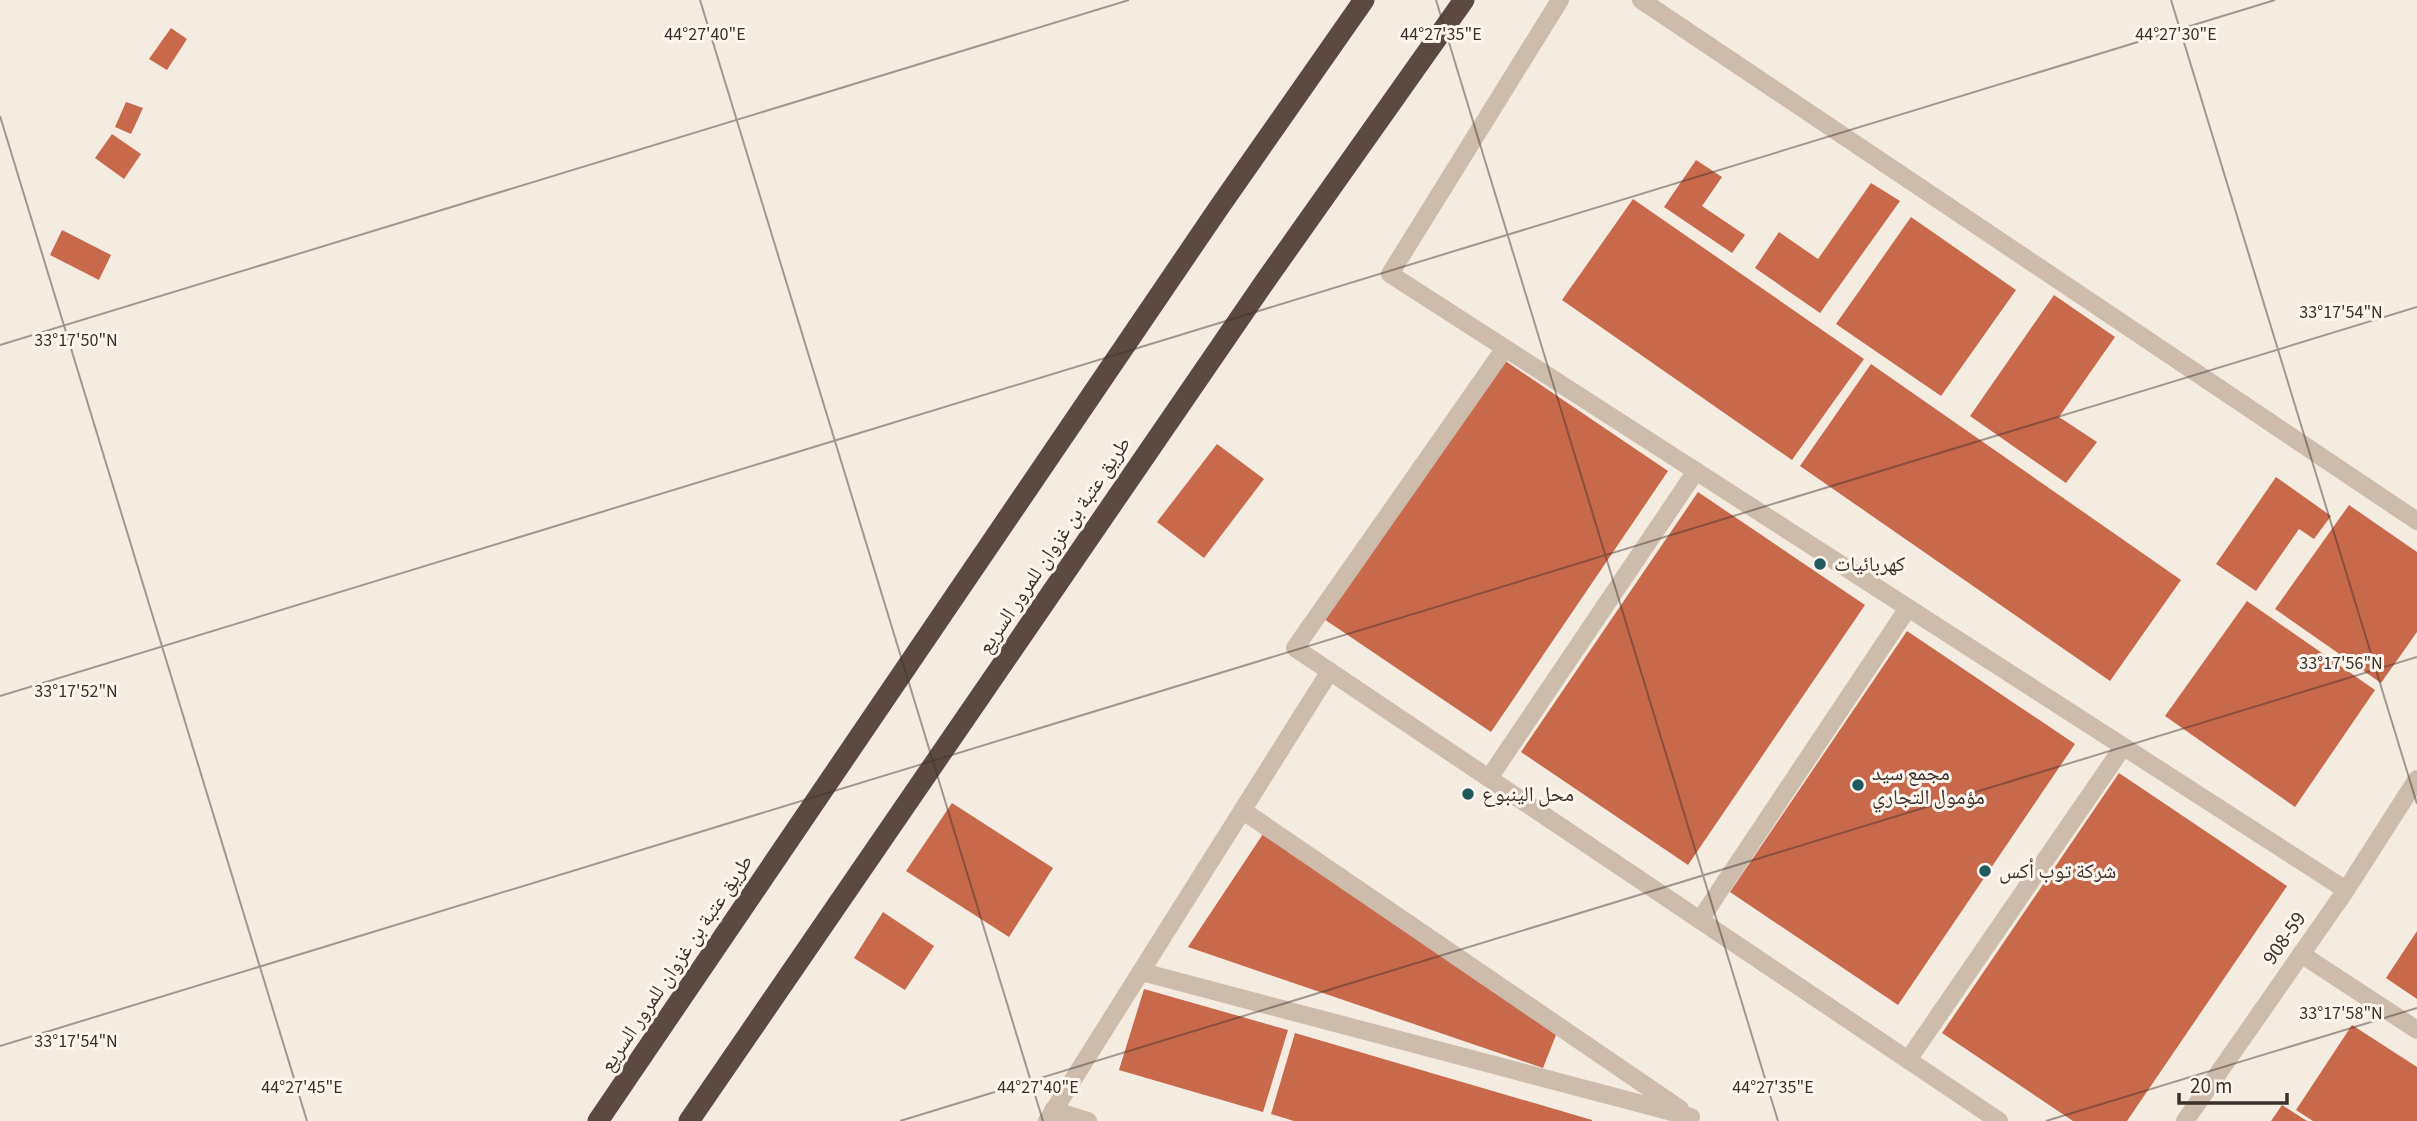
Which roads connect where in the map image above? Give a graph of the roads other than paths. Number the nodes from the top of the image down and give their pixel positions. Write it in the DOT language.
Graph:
graph roads {
  1 [pos="1364,0"];
  2 [pos="1464,0"];
  3 [pos="1560,0"];
  4 [pos="1642,0"];
  5 [pos="1505,348"];
  6 [pos="1696,471"];
  7 [pos="2417,521"];
  8 [pos="1908,608"];
  9 [pos="1329,671"];
  10 [pos="2123,747"];
  11 [pos="1489,778"];
  12 [pos="2417,779"];
  13 [pos="1242,810"];
  14 [pos="2346,890"];
  15 [pos="1700,920"];
  16 [pos="2301,954"];
  17 [pos="1142,972"];
  18 [pos="2417,1030"];
  19 [pos="1908,1060"];
  20 [pos="1050,1116"];
  21 [pos="1694,1119"];
  22 [pos="598,1121"];
  23 [pos="689,1121"];
  24 [pos="1088,1121"];
  25 [pos="1999,1121"];
  26 [pos="2185,1121"];
  1 -- 22 [label="highway, طريق عتبة بن غزوان للمرور السريع"];
  2 -- 23 [label="highway, طريق عتبة بن غزوان للمرور السريع"];
  3 -- 5 [label="street"];
  4 -- 7 [label="street"];
  5 -- 6 [label="street"];
  5 -- 9 [label="street"];
  6 -- 8 [label="street"];
  6 -- 11 [label="street"];
  8 -- 10 [label="street"];
  8 -- 15 [label="street"];
  9 -- 11 [label="street"];
  9 -- 13 [label="street"];
  10 -- 14 [label="street"];
  10 -- 19 [label="street"];
  11 -- 15 [label="street"];
  12 -- 14 [label="street, 908-59"];
  13 -- 17 [label="street"];
  13 -- 21 [label="street"];
  14 -- 16 [label="street, 908-59"];
  15 -- 19 [label="street"];
  16 -- 18 [label="street"];
  16 -- 26 [label="street, 908-59"];
  17 -- 20 [label="street"];
  17 -- 21 [label="street"];
  19 -- 25 [label="street"];
  20 -- 24 [label="street"];
}
